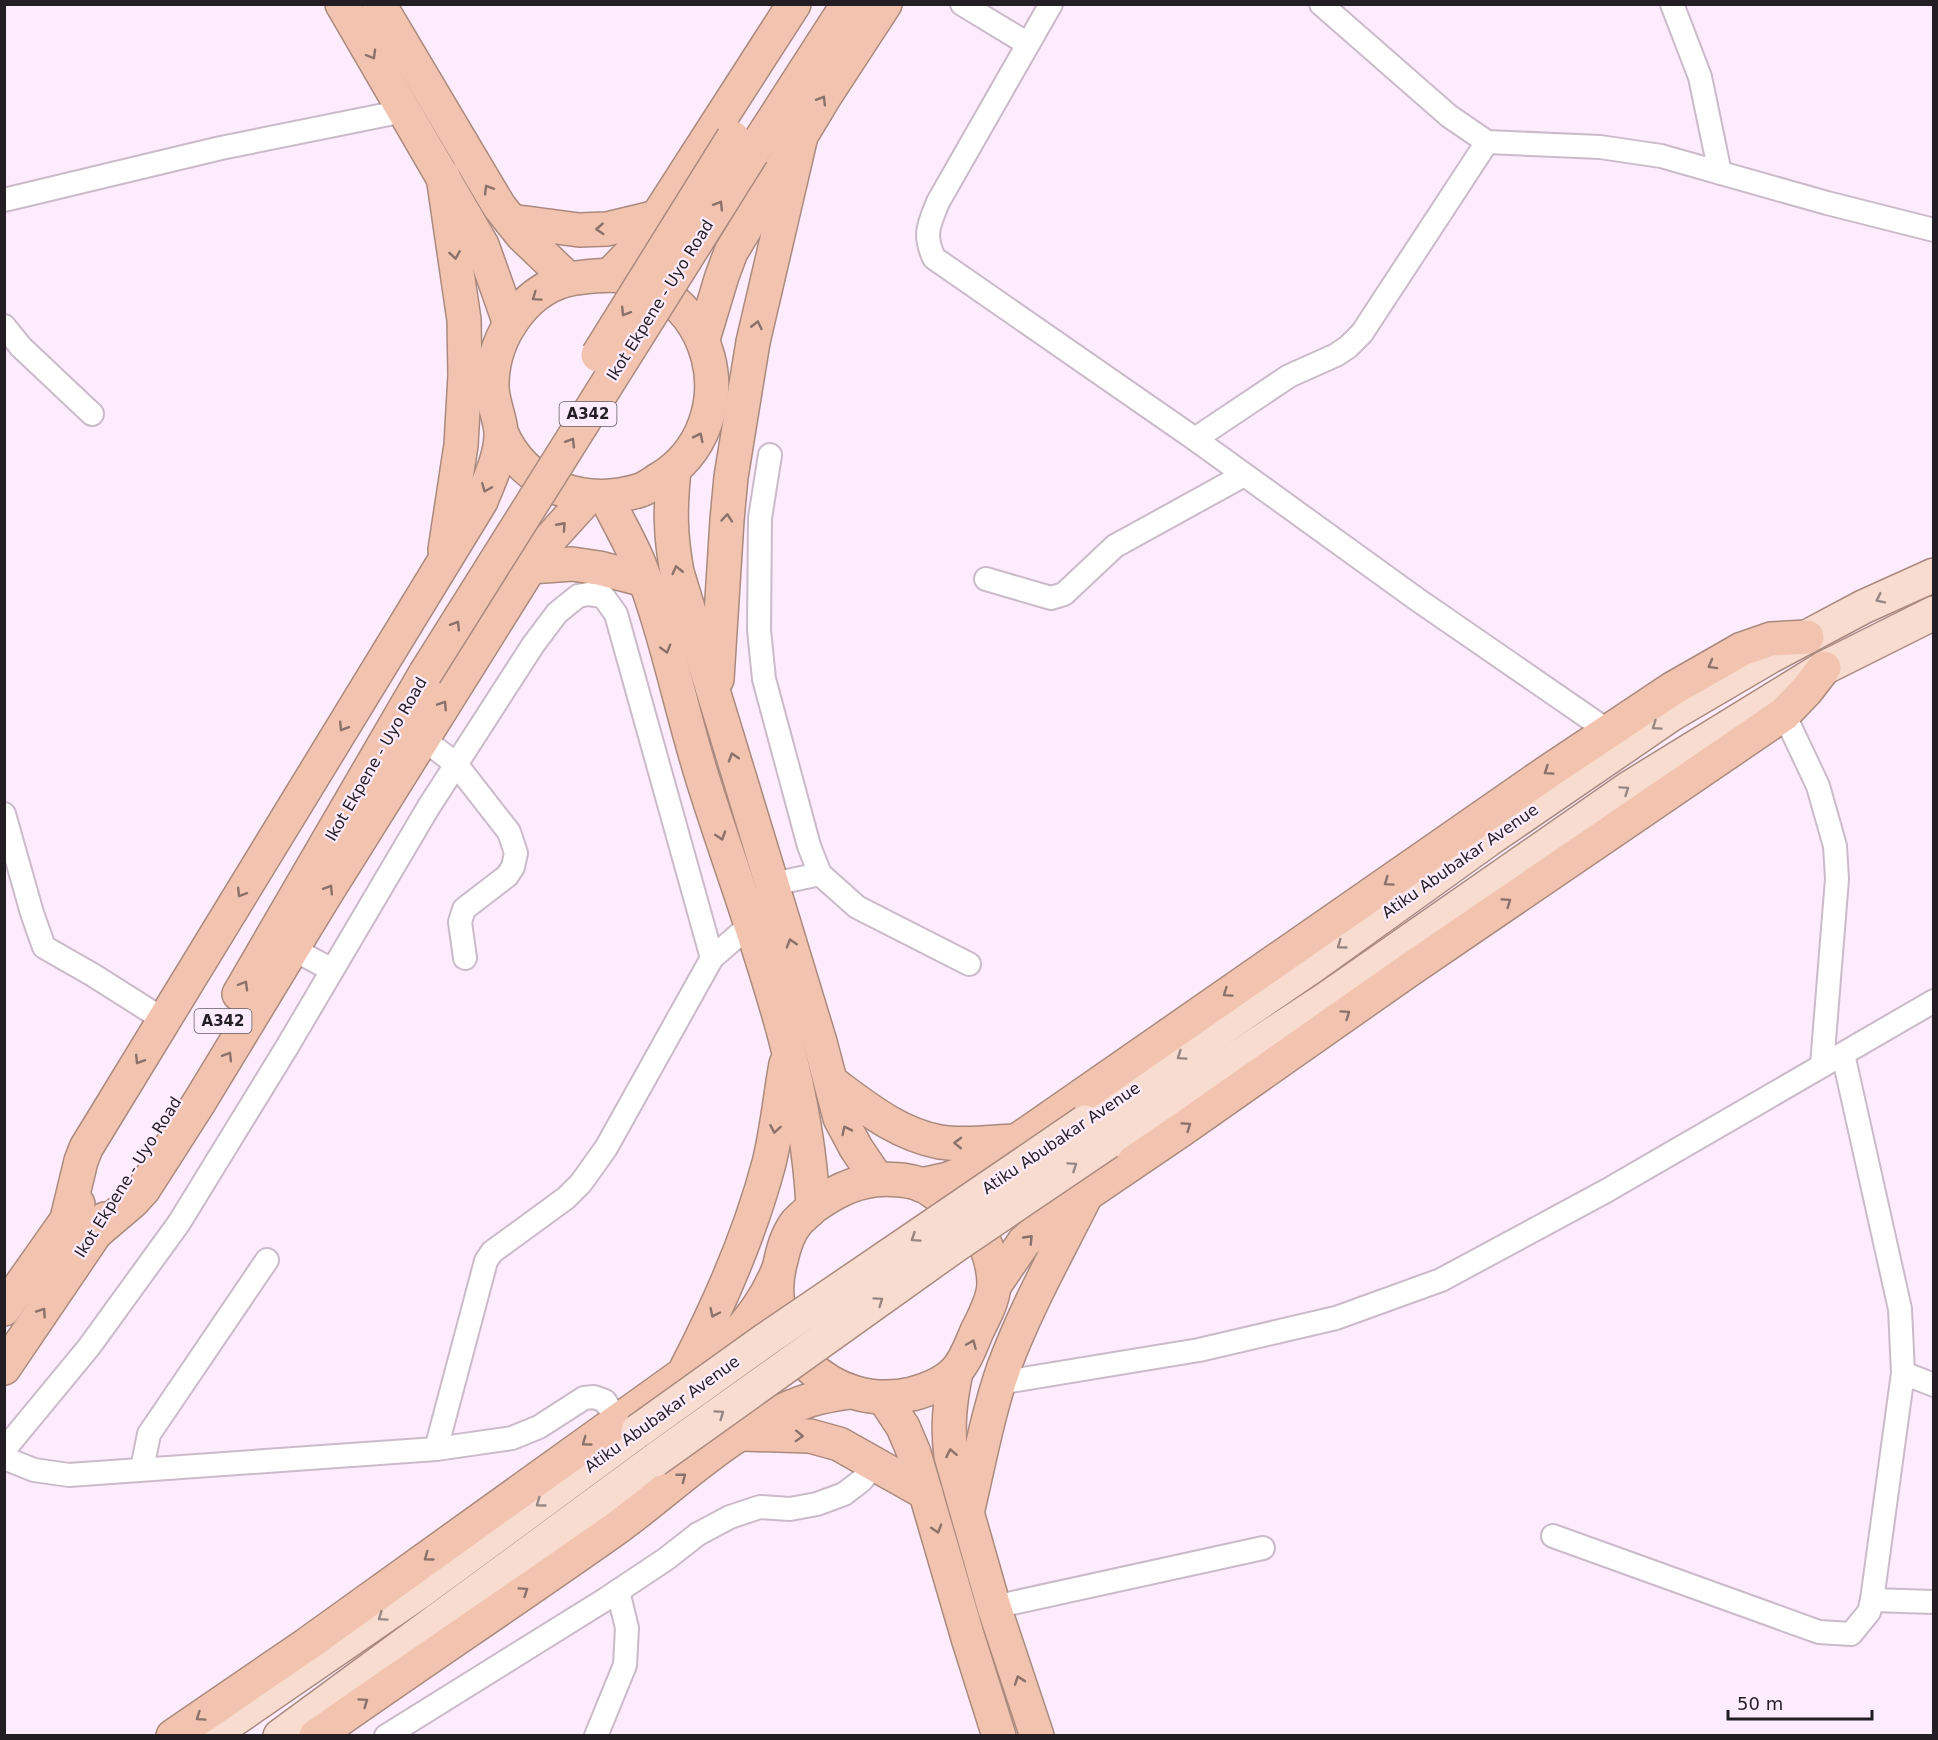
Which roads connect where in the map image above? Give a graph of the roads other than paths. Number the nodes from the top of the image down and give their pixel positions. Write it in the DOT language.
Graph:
graph roads {
  1 [pos="342,4"];
  2 [pos="379,4"];
  3 [pos="794,4"];
  4 [pos="818,4"];
  5 [pos="848,4"];
  6 [pos="885,4"];
  7 [pos="962,4"];
  8 [pos="1051,4"];
  9 [pos="1321,4"];
  10 [pos="1672,4"];
  11 [pos="1028,44"];
  12 [pos="404,111"];
  13 [pos="801,136"];
  14 [pos="1487,142"];
  15 [pos="743,146"];
  16 [pos="1720,173"];
  17 [pos="443,176"];
  18 [pos="4,200"];
  19 [pos="657,217"];
  20 [pos="511,221"];
  21 [pos="1934,230"];
  22 [pos="611,274"];
  23 [pos="568,279"];
  24 [pos="510,324"];
  25 [pos="4,326"];
  26 [pos="703,339"];
  27 [pos="92,414"];
  28 [pos="501,432"];
  29 [pos="1195,439"];
  30 [pos="770,455"];
  31 [pos="674,470"];
  32 [pos="1244,475"];
  33 [pos="598,497"];
  34 [pos="443,563"];
  35 [pos="530,567"];
  36 [pos="1934,574"];
  37 [pos="986,579"];
  38 [pos="645,580"];
  39 [pos="1934,613"];
  40 [pos="1807,637"];
  41 [pos="1824,668"];
  42 [pos="716,702"];
  43 [pos="1784,714"];
  44 [pos="1608,732"];
  45 [pos="422,738"];
  46 [pos="456,764"];
  47 [pos="4,814"];
  48 [pos="820,874"];
  49 [pos="773,884"];
  50 [pos="750,925"];
  51 [pos="292,949"];
  52 [pos="465,958"];
  53 [pos="712,958"];
  54 [pos="969,964"];
  55 [pos="332,970"];
  56 [pos="1934,1001"];
  57 [pos="164,1020"];
  58 [pos="788,1051"];
  59 [pos="1843,1054"];
  60 [pos="1822,1065"];
  61 [pos="831,1082"];
  62 [pos="1096,1132"];
  63 [pos="1016,1141"];
  64 [pos="877,1179"];
  65 [pos="921,1185"];
  66 [pos="1086,1194"];
  67 [pos="813,1207"];
  68 [pos="80,1229"];
  69 [pos="267,1260"];
  70 [pos="778,1269"];
  71 [pos="994,1286"];
  72 [pos="10,1294"];
  73 [pos="4,1368"];
  74 [pos="685,1372"];
  75 [pos="956,1372"];
  76 [pos="1903,1373"];
  77 [pos="999,1383"];
  78 [pos="1934,1385"];
  79 [pos="850,1392"];
  80 [pos="884,1398"];
  81 [pos="627,1425"];
  82 [pos="740,1434"];
  83 [pos="436,1449"];
  84 [pos="4,1450"];
  85 [pos="4,1458"];
  86 [pos="876,1464"];
  87 [pos="142,1469"];
  88 [pos="926,1493"];
  89 [pos="968,1511"];
  90 [pos="1553,1536"];
  91 [pos="1263,1548"];
  92 [pos="618,1591"];
  93 [pos="1872,1600"];
  94 [pos="1934,1602"];
  95 [pos="994,1607"];
  96 [pos="173,1736"];
  97 [pos="210,1736"];
  98 [pos="280,1736"];
  99 [pos="316,1736"];
  100 [pos="386,1736"];
  101 [pos="596,1736"];
  102 [pos="999,1736"];
  103 [pos="1038,1736"];
  1 -- 12 [label="highway, one-way"];
  20 -- 2 [label="highway, one-way"];
  3 -- 19 [label="highway"];
  4 -- 15 [label="highway, A342"];
  5 -- 15 [label="highway, A342"];
  13 -- 6 [label="highway, one-way"];
  7 -- 11 [label="street"];
  8 -- 11 [label="street"];
  9 -- 14 [label="street"];
  10 -- 16 [label="street"];
  11 -- 29 [label="street"];
  12 -- 17 [label="highway"];
  12 -- 18 [label="street"];
  13 -- 26 [label="highway"];
  42 -- 13 [label="highway, one-way"];
  14 -- 16 [label="street"];
  14 -- 29 [label="street"];
  15 -- 68 [label="highway, Ikot Ekpene - Uyo Road / A342, bridge"];
  16 -- 21 [label="street"];
  17 -- 24 [label="highway"];
  17 -- 34 [label="highway, one-way"];
  19 -- 20 [label="highway, one-way"];
  19 -- 22 [label="highway"];
  20 -- 23 [label="highway"];
  22 -- 23 [label="highway"];
  22 -- 26 [label="highway"];
  23 -- 24 [label="highway, one-way"];
  24 -- 28 [label="highway"];
  25 -- 27 [label="street"];
  31 -- 26 [label="highway, one-way"];
  28 -- 33 [label="highway"];
  28 -- 34 [label="highway, one-way"];
  29 -- 32 [label="street"];
  30 -- 48 [label="street"];
  31 -- 33 [label="highway"];
  42 -- 31 [label="highway, one-way"];
  32 -- 37 [label="street"];
  32 -- 44 [label="street"];
  35 -- 33 [label="highway, one-way"];
  33 -- 38 [label="highway"];
  34 -- 57 [label="highway, one-way"];
  35 -- 38 [label="highway"];
  45 -- 35 [label="highway, one-way"];
  36 -- 40 [label="main road, Atiku Abubakar Avenue, one-way"];
  38 -- 50 [label="highway, one-way"];
  39 -- 41 [label="main road, Atiku Abubakar Avenue"];
  40 -- 44 [label="highway, one-way"];
  40 -- 62 [label="main road, Atiku Abubakar Avenue, one-way"];
  41 -- 43 [label="highway"];
  62 -- 41 [label="main road, Atiku Abubakar Avenue, one-way"];
  49 -- 42 [label="highway, one-way"];
  43 -- 60 [label="street"];
  66 -- 43 [label="highway, one-way"];
  44 -- 63 [label="highway, one-way"];
  45 -- 46 [label="street"];
  51 -- 45 [label="highway, one-way"];
  46 -- 52 [label="street"];
  46 -- 53 [label="street"];
  46 -- 55 [label="street"];
  47 -- 57 [label="street"];
  48 -- 49 [label="street"];
  48 -- 54 [label="street"];
  61 -- 49 [label="highway, one-way"];
  50 -- 53 [label="street"];
  50 -- 58 [label="highway"];
  51 -- 55 [label="street"];
  68 -- 51 [label="highway, one-way"];
  53 -- 83 [label="street"];
  55 -- 84 [label="street"];
  56 -- 59 [label="street"];
  57 -- 68 [label="highway, one-way"];
  58 -- 67 [label="highway"];
  58 -- 74 [label="highway, one-way"];
  59 -- 60 [label="street"];
  59 -- 76 [label="street"];
  60 -- 77 [label="street"];
  63 -- 61 [label="highway, one-way"];
  64 -- 61 [label="highway, one-way"];
  62 -- 81 [label="main road, Atiku Abubakar Avenue, one-way, bridge"];
  98 -- 62 [label="main road, Atiku Abubakar Avenue, one-way, bridge"];
  63 -- 65 [label="highway"];
  64 -- 65 [label="highway"];
  64 -- 67 [label="highway"];
  65 -- 71 [label="highway"];
  71 -- 66 [label="highway, one-way"];
  66 -- 77 [label="highway"];
  67 -- 70 [label="highway"];
  68 -- 72 [label="highway, Ikot Ekpene - Uyo Road / A342"];
  73 -- 68 [label="highway, Ikot Ekpene - Uyo Road / A342, one-way"];
  69 -- 87 [label="street"];
  70 -- 74 [label="highway"];
  70 -- 79 [label="highway"];
  75 -- 71 [label="highway, one-way"];
  74 -- 81 [label="highway"];
  75 -- 80 [label="highway"];
  89 -- 75 [label="highway, one-way"];
  76 -- 78 [label="street"];
  76 -- 93 [label="street"];
  77 -- 89 [label="highway"];
  79 -- 80 [label="highway"];
  79 -- 82 [label="highway"];
  80 -- 88 [label="highway"];
  81 -- 83 [label="street"];
  81 -- 96 [label="highway, one-way"];
  81 -- 97 [label="main road, Atiku Abubakar Avenue, one-way"];
  82 -- 86 [label="highway, one-way"];
  99 -- 82 [label="highway, one-way"];
  83 -- 87 [label="street"];
  85 -- 87 [label="street"];
  86 -- 88 [label="highway"];
  86 -- 92 [label="street"];
  88 -- 102 [label="highway, one-way"];
  89 -- 95 [label="highway"];
  90 -- 93 [label="street"];
  91 -- 95 [label="street"];
  92 -- 100 [label="street"];
  92 -- 101 [label="street"];
  93 -- 94 [label="street"];
  103 -- 95 [label="highway, one-way"];
}
